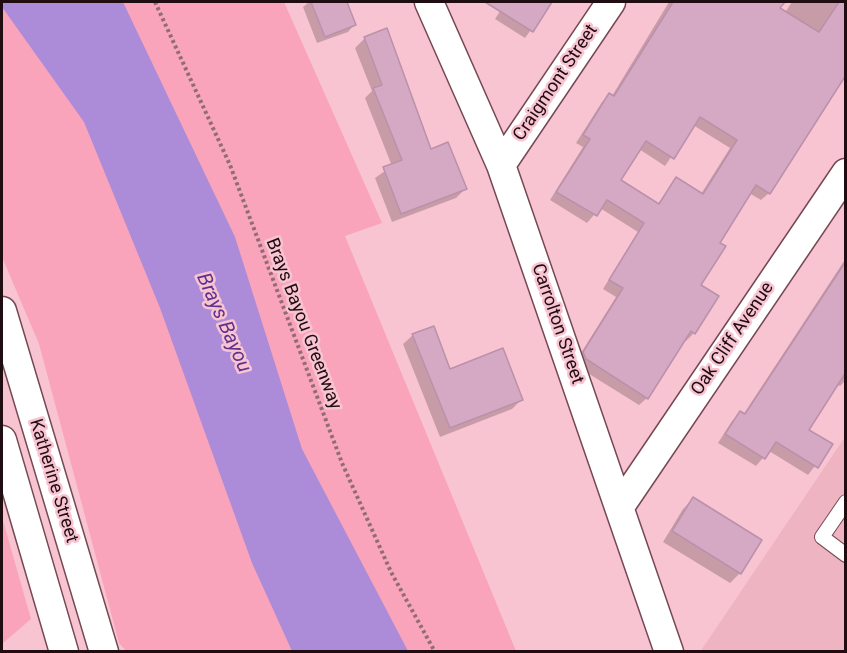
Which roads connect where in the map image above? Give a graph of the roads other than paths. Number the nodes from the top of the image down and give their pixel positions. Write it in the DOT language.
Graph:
graph roads {
  1 [pos="429,2"];
  2 [pos="612,2"];
  3 [pos="501,165"];
  4 [pos="846,173"];
  5 [pos="2,311"];
  6 [pos="2,440"];
  7 [pos="846,502"];
  8 [pos="621,505"];
  9 [pos="846,555"];
  10 [pos="64,651"];
  11 [pos="104,651"];
  12 [pos="669,651"];
  1 -- 3 [label="street, Carrolton Street"];
  2 -- 3 [label="street, Craigmont Street"];
  3 -- 8 [label="street, Carrolton Street"];
  4 -- 8 [label="street, Oak Cliff Avenue"];
  5 -- 11 [label="street, Katherine Street"];
  6 -- 10 [label="street, Katherine Street"];
  7 -- 9 [label="lane"];
  8 -- 12 [label="street, Carrolton Street"];
}
